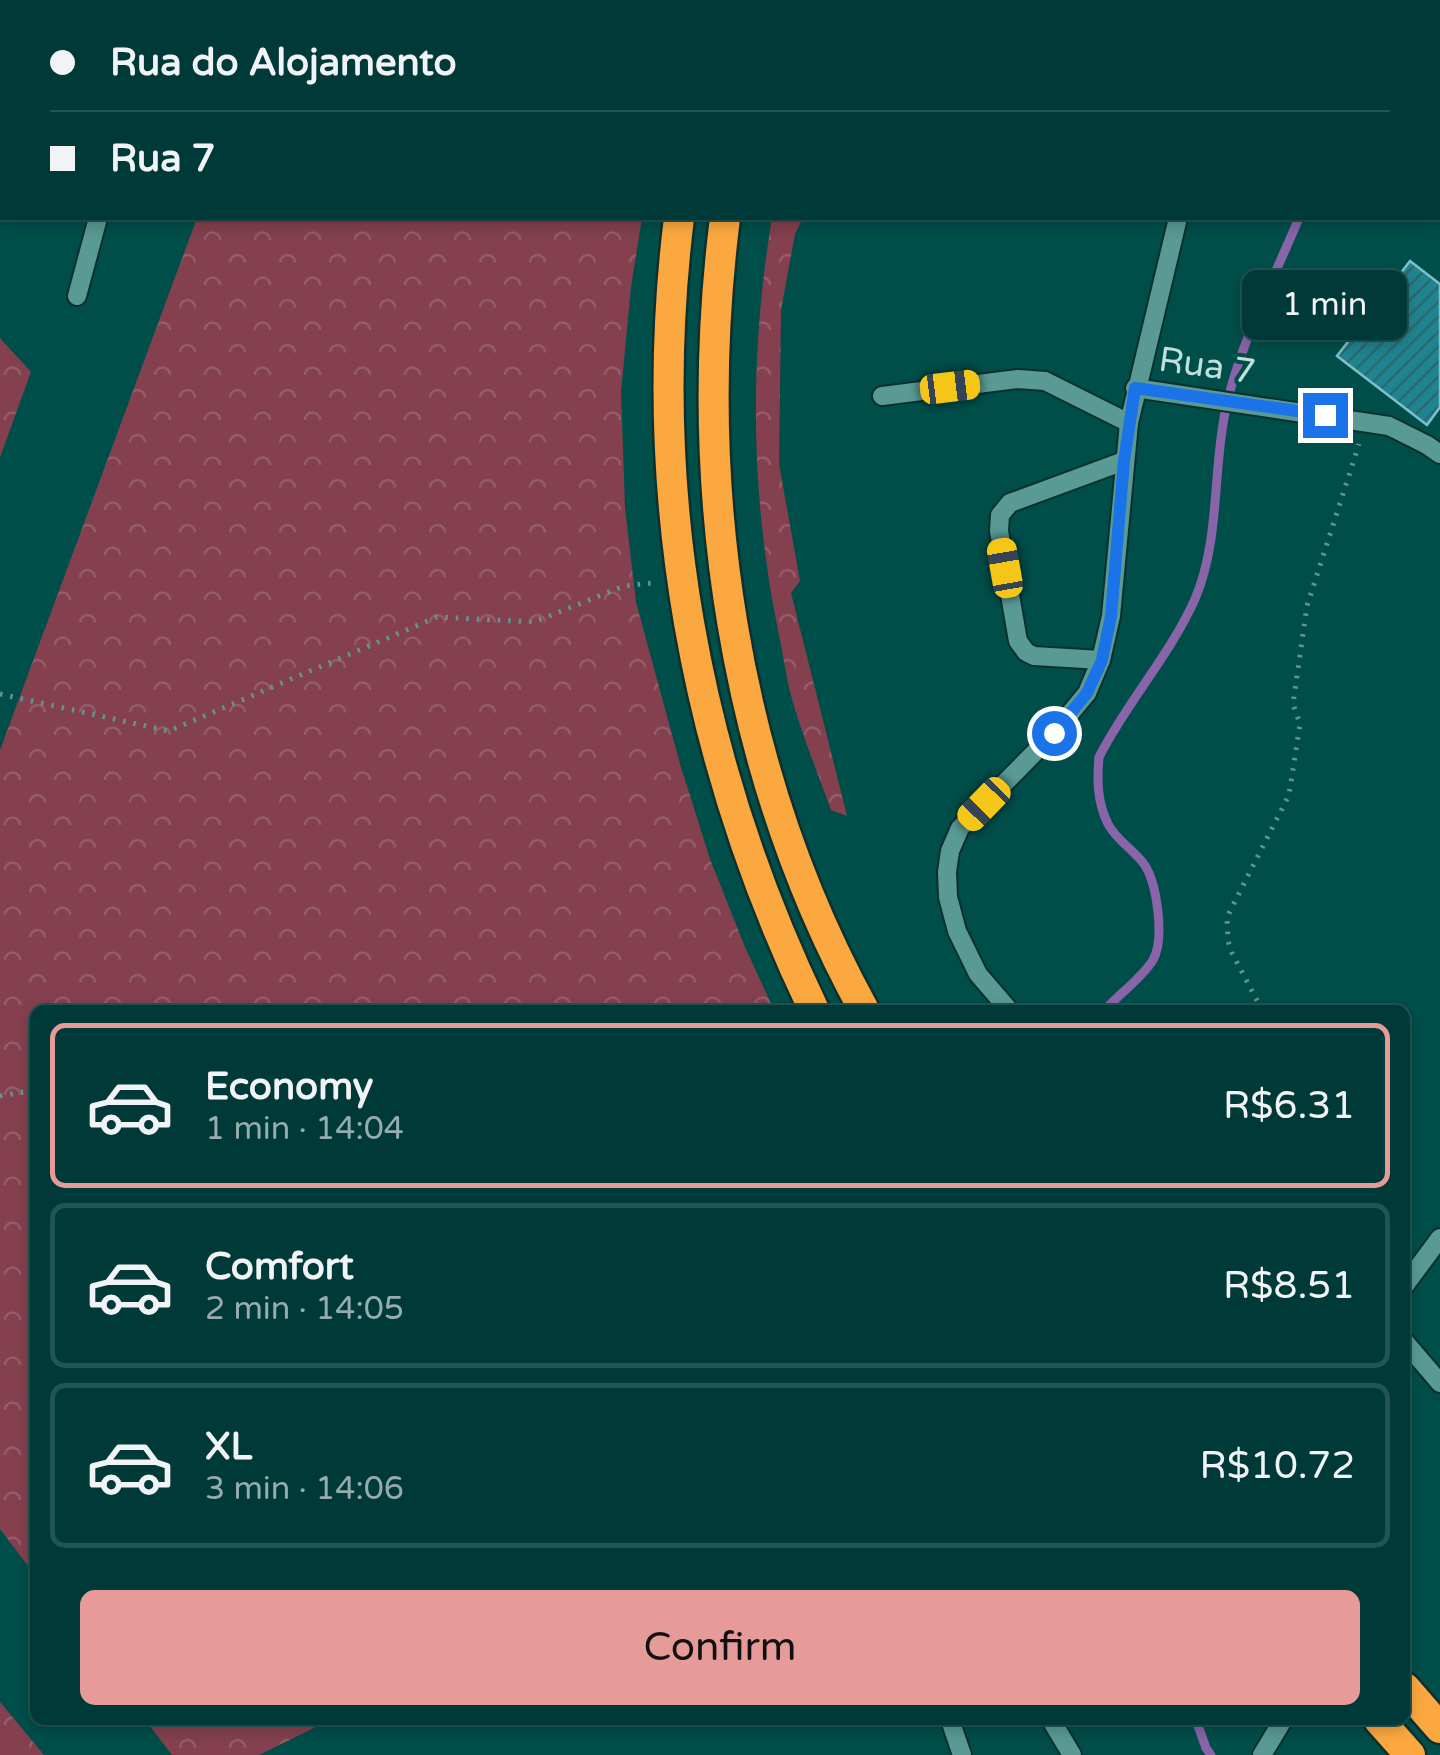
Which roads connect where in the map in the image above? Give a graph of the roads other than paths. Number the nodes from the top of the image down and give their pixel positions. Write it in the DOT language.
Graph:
graph roads {
  1 [pos="97,220"];
  2 [pos="679,220"];
  3 [pos="725,220"];
  4 [pos="1177,220"];
  5 [pos="77,296"];
  6 [pos="1135,388"];
  7 [pos="882,396"];
  8 [pos="1128,422"];
  9 [pos="1440,454"];
  10 [pos="1124,461"];
  11 [pos="1102,660"];
  12 [pos="812,1005"];
  13 [pos="862,1005"];
  14 [pos="1004,1005"];
  15 [pos="1440,1238"];
  16 [pos="1410,1278"];
  17 [pos="1410,1348"];
  18 [pos="1440,1383"];
  19 [pos="1410,1694"];
  20 [pos="952,1725"];
  21 [pos="1054,1725"];
  22 [pos="1280,1725"];
  23 [pos="1383,1725"];
  24 [pos="1440,1728"];
  25 [pos="962,1755"];
  26 [pos="1072,1755"];
  27 [pos="1262,1755"];
  28 [pos="1410,1755"];
  1 -- 5 [label="street"];
  2 -- 12 [label="highway"];
  3 -- 13 [label="highway"];
  4 -- 6 [label="street"];
  6 -- 8 [label="street"];
  6 -- 9 [label="street, Rua 7"];
  7 -- 8 [label="street"];
  8 -- 10 [label="street"];
  10 -- 11 [label="street"];
  10 -- 11 [label="street"];
  11 -- 14 [label="street"];
  15 -- 16 [label="street"];
  17 -- 18 [label="street"];
  19 -- 24 [label="highway"];
  20 -- 25 [label="street"];
  21 -- 26 [label="street"];
  22 -- 27 [label="street"];
  23 -- 28 [label="highway"];
}
